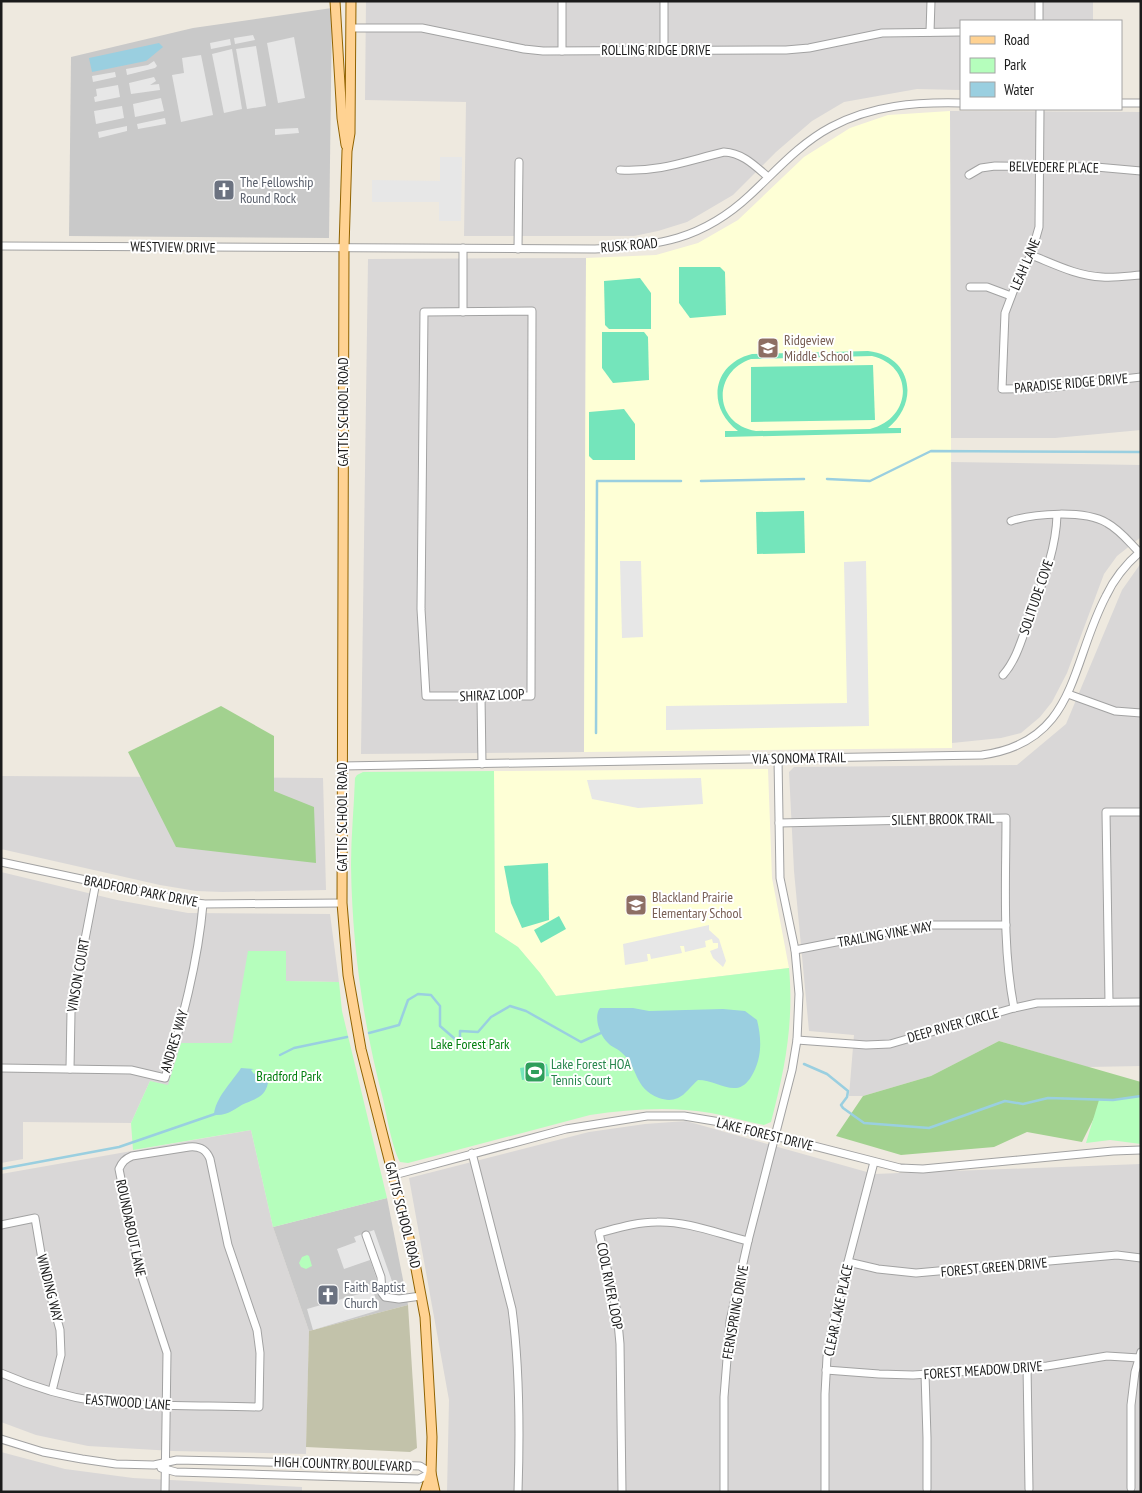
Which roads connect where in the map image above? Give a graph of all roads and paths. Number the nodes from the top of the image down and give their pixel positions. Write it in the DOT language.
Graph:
graph roads {
  1 [pos="335,1"];
  2 [pos="351,1"];
  3 [pos="562,1"];
  4 [pos="664,1"];
  5 [pos="931,1"];
  6 [pos="1039,1"];
  7 [pos="1039,20"];
  8 [pos="352,28"];
  9 [pos="930,32"];
  10 [pos="960,32"];
  11 [pos="664,49"];
  12 [pos="562,51"];
  13 [pos="960,103"];
  14 [pos="1122,103"];
  15 [pos="1141,103"];
  16 [pos="1040,110"];
  17 [pos="347,151"];
  18 [pos="518,162"];
  19 [pos="1040,166"];
  20 [pos="620,170"];
  21 [pos="1141,171"];
  22 [pos="969,175"];
  23 [pos="768,177"];
  24 [pos="1,246"];
  25 [pos="344,248"];
  26 [pos="464,248"];
  27 [pos="518,248"];
  28 [pos="1031,255"];
  29 [pos="1141,275"];
  30 [pos="970,287"];
  31 [pos="1011,296"];
  32 [pos="463,312"];
  33 [pos="1141,377"];
  34 [pos="1002,389"];
  35 [pos="1057,515"];
  36 [pos="1011,521"];
  37 [pos="1140,552"];
  38 [pos="1003,675"];
  39 [pos="1068,694"];
  40 [pos="480,697"];
  41 [pos="1141,712"];
  42 [pos="778,758"];
  43 [pos="482,764"];
  44 [pos="342,766"];
  45 [pos="1141,812"];
  46 [pos="779,823"];
  47 [pos="1,862"];
  48 [pos="96,882"];
  49 [pos="342,903"];
  50 [pos="203,904"];
  51 [pos="1006,925"];
  52 [pos="795,950"];
  53 [pos="1109,1002"];
  54 [pos="1141,1002"];
  55 [pos="1014,1008"];
  56 [pos="797,1040"];
  57 [pos="1,1068"];
  58 [pos="70,1069"];
  59 [pos="776,1136"];
  60 [pos="1141,1150"];
  61 [pos="472,1153"];
  62 [pos="874,1162"];
  63 [pos="394,1174"];
  64 [pos="1,1225"];
  65 [pos="366,1235"];
  66 [pos="748,1241"];
  67 [pos="1141,1258"];
  68 [pos="848,1262"];
  69 [pos="422,1296"];
  70 [pos="1140,1355"];
  71 [pos="1027,1366"];
  72 [pos="826,1370"];
  73 [pos="1,1373"];
  74 [pos="925,1374"];
  75 [pos="52,1391"];
  76 [pos="167,1405"];
  77 [pos="259,1407"];
  78 [pos="1,1439"];
  79 [pos="262,1461"];
  80 [pos="319,1463"];
  81 [pos="165,1466"];
  82 [pos="431,1473"];
  83 [pos="261,1474"];
  84 [pos="317,1477"];
  85 [pos="927,1488"];
  86 [pos="1131,1488"];
  87 [pos="1029,1489"];
  88 [pos="165,1492"];
  89 [pos="425,1492"];
  90 [pos="435,1492"];
  91 [pos="518,1492"];
  92 [pos="622,1492"];
  93 [pos="724,1492"];
  94 [pos="825,1492"];
  1 -- 17 [label="main road, GATTIS SCHOOL ROAD"];
  2 -- 8 [label="main road, GATTIS SCHOOL ROAD"];
  3 -- 12 [label="street"];
  4 -- 11 [label="street"];
  5 -- 9 [label="street"];
  6 -- 7 [label="street"];
  8 -- 12 [label="street, ROLLING RIDGE DRIVE"];
  8 -- 17 [label="main road, GATTIS SCHOOL ROAD"];
  9 -- 10 [label="street, ROLLING RIDGE DRIVE"];
  9 -- 11 [label="street, ROLLING RIDGE DRIVE"];
  11 -- 12 [label="street, ROLLING RIDGE DRIVE"];
  13 -- 23 [label="street, RUSK ROAD"];
  14 -- 15 [label="street"];
  16 -- 19 [label="street, LEAH LANE"];
  17 -- 25 [label="main road, GATTIS SCHOOL ROAD"];
  18 -- 27 [label="street"];
  19 -- 21 [label="street, BELVEDERE PLACE"];
  19 -- 22 [label="street, BELVEDERE PLACE"];
  19 -- 28 [label="street, LEAH LANE"];
  20 -- 23 [label="street"];
  23 -- 27 [label="street, RUSK ROAD"];
  24 -- 25 [label="street, WESTVIEW DRIVE"];
  25 -- 26 [label="street, RUSK ROAD"];
  25 -- 44 [label="main road, GATTIS SCHOOL ROAD"];
  26 -- 27 [label="street, RUSK ROAD"];
  26 -- 32 [label="street"];
  28 -- 29 [label="street"];
  28 -- 31 [label="street, LEAH LANE"];
  30 -- 31 [label="street"];
  31 -- 34 [label="street, LEAH LANE"];
  32 -- 40 [label="street, SHIRAZ LOOP"];
  32 -- 40 [label="street, SHIRAZ LOOP"];
  33 -- 34 [label="street, PARADISE RIDGE DRIVE"];
  35 -- 36 [label="street"];
  35 -- 37 [label="street"];
  35 -- 38 [label="street, SOLITUDE COVE"];
  37 -- 39 [label="street, VIA SONOMA TRAIL"];
  39 -- 41 [label="street"];
  39 -- 42 [label="street, VIA SONOMA TRAIL"];
  40 -- 43 [label="street"];
  42 -- 43 [label="street, VIA SONOMA TRAIL"];
  42 -- 46 [label="street, FERNSPRING DRIVE"];
  43 -- 44 [label="street, VIA SONOMA TRAIL"];
  44 -- 49 [label="main road, GATTIS SCHOOL ROAD"];
  45 -- 53 [label="street"];
  46 -- 51 [label="street, SILENT BROOK TRAIL"];
  46 -- 52 [label="street, FERNSPRING DRIVE"];
  47 -- 48 [label="street, BRADFORD PARK DRIVE"];
  48 -- 50 [label="street, BRADFORD PARK DRIVE"];
  48 -- 58 [label="street, VINSON COURT"];
  49 -- 50 [label="street, BRADFORD PARK DRIVE"];
  49 -- 63 [label="main road, GATTIS SCHOOL ROAD"];
  50 -- 58 [label="street, ANDRES WAY"];
  51 -- 52 [label="street, TRAILING VINE WAY"];
  51 -- 55 [label="street, SILENT BROOK TRAIL"];
  52 -- 56 [label="street, FERNSPRING DRIVE"];
  53 -- 54 [label="street, DEEP RIVER CIRCLE"];
  53 -- 55 [label="street, DEEP RIVER CIRCLE"];
  55 -- 56 [label="street, DEEP RIVER CIRCLE"];
  56 -- 59 [label="street, FERNSPRING DRIVE"];
  57 -- 58 [label="street, ANDRES WAY"];
  59 -- 61 [label="street, LAKE FOREST DRIVE"];
  59 -- 62 [label="street, LAKE FOREST DRIVE"];
  59 -- 66 [label="street, FERNSPRING DRIVE"];
  60 -- 62 [label="street, LAKE FOREST DRIVE"];
  61 -- 63 [label="street, LAKE FOREST DRIVE"];
  61 -- 91 [label="street"];
  62 -- 68 [label="street, CLEAR LAKE PLACE"];
  63 -- 69 [label="main road, GATTIS SCHOOL ROAD"];
  64 -- 75 [label="street, WINDING WAY"];
  65 -- 69 [label="street"];
  66 -- 92 [label="street, COOL RIVER LOOP"];
  66 -- 93 [label="street, FERNSPRING DRIVE"];
  67 -- 68 [label="street, FOREST GREEN DRIVE"];
  68 -- 72 [label="street, CLEAR LAKE PLACE"];
  69 -- 82 [label="main road, GATTIS SCHOOL ROAD"];
  70 -- 71 [label="street, FOREST MEADOW DRIVE"];
  70 -- 86 [label="street"];
  71 -- 74 [label="street, FOREST MEADOW DRIVE"];
  71 -- 87 [label="street"];
  72 -- 74 [label="street, FOREST MEADOW DRIVE"];
  72 -- 94 [label="street, CLEAR LAKE PLACE"];
  73 -- 75 [label="street, EASTWOOD LANE"];
  74 -- 85 [label="street"];
  75 -- 76 [label="street, EASTWOOD LANE"];
  76 -- 77 [label="street, EASTWOOD LANE"];
  76 -- 77 [label="street, ROUNDABOUT LANE"];
  76 -- 81 [label="street, ROUNDABOUT LANE"];
  78 -- 81 [label="street, HIGH COUNTRY BOULEVARD"];
  79 -- 80 [label="street, HIGH COUNTRY BOULEVARD"];
  79 -- 81 [label="street, HIGH COUNTRY BOULEVARD"];
  79 -- 83 [label="street"];
  80 -- 82 [label="street, HIGH COUNTRY BOULEVARD"];
  80 -- 84 [label="street"];
  81 -- 83 [label="street, HIGH COUNTRY BOULEVARD"];
  81 -- 88 [label="street, ROUNDABOUT LANE"];
  82 -- 84 [label="street, HIGH COUNTRY BOULEVARD"];
  82 -- 89 [label="main road, GATTIS SCHOOL ROAD"];
  82 -- 90 [label="main road, GATTIS SCHOOL ROAD"];
  83 -- 84 [label="street, HIGH COUNTRY BOULEVARD"];
}
